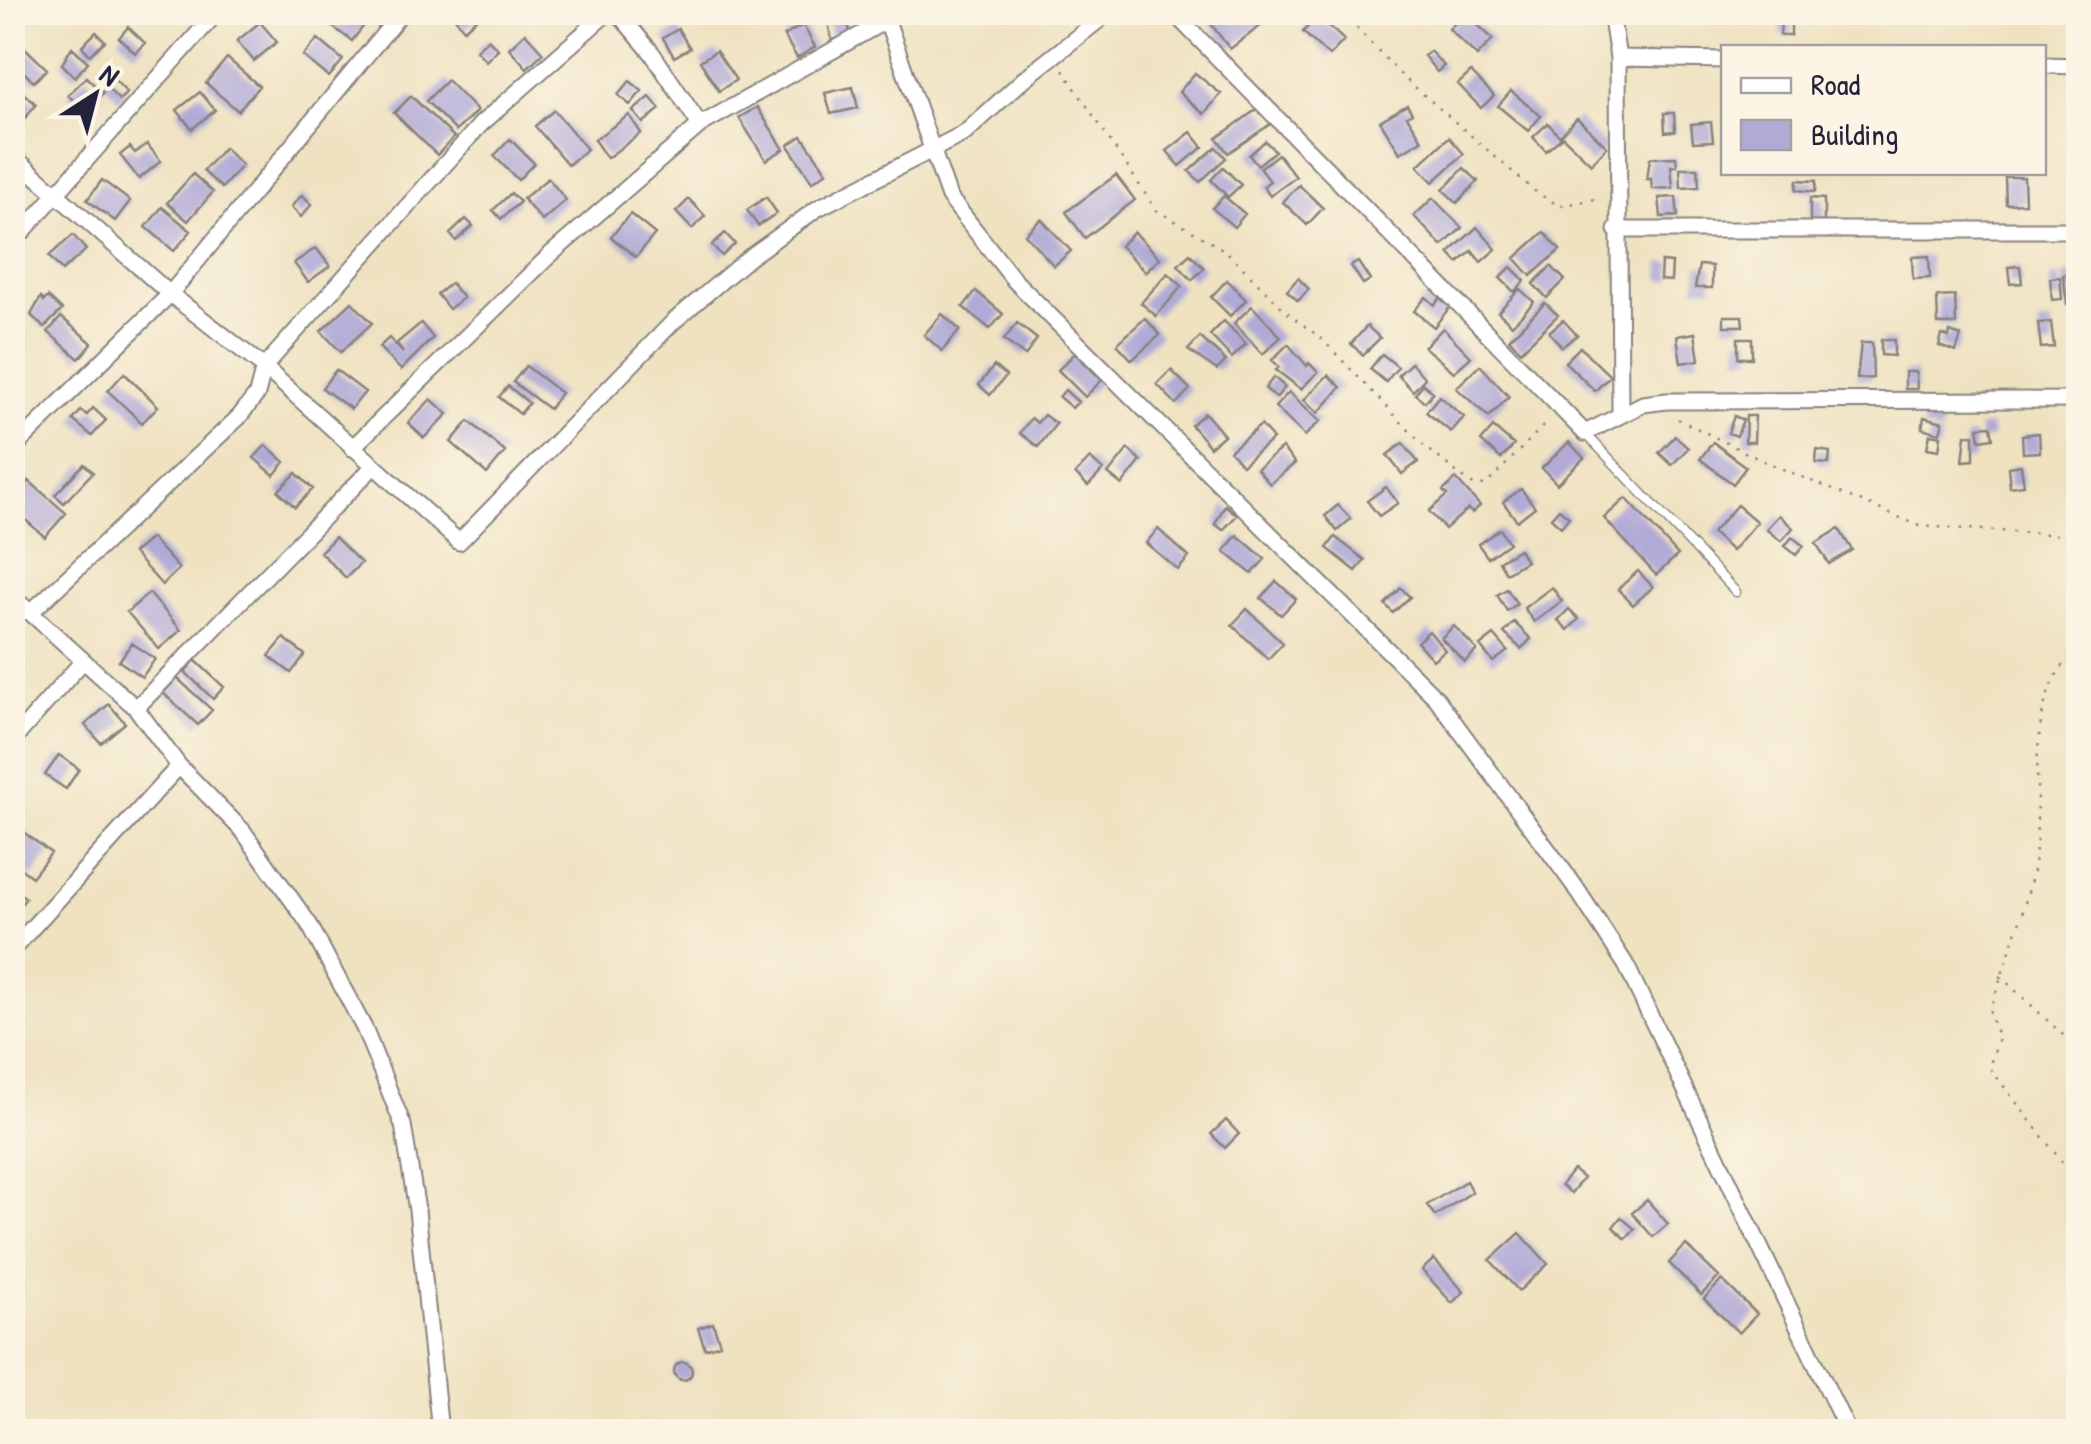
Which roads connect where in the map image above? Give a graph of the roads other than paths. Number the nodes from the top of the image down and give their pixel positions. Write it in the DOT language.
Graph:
graph roads {
  1 [pos="217,12"];
  2 [pos="402,12"];
  3 [pos="608,12"];
  4 [pos="617,12"];
  5 [pos="1109,12"];
  6 [pos="1173,12"];
  7 [pos="1611,12"];
  8 [pos="886,16"];
  9 [pos="1618,58"];
  10 [pos="1721,60"];
  11 [pos="2046,65"];
  12 [pos="2078,66"];
  13 [pos="700,125"];
  14 [pos="931,150"];
  15 [pos="12,155"];
  16 [pos="58,196"];
  17 [pos="1616,230"];
  18 [pos="2078,230"];
  19 [pos="12,244"];
  20 [pos="170,294"];
  21 [pos="264,367"];
  22 [pos="2078,400"];
  23 [pos="1620,414"];
  24 [pos="1585,433"];
  25 [pos="352,448"];
  26 [pos="12,450"];
  27 [pos="373,466"];
  28 [pos="1736,592"];
  29 [pos="12,596"];
  30 [pos="12,610"];
  31 [pos="31,612"];
  32 [pos="83,661"];
  33 [pos="136,708"];
  34 [pos="12,742"];
  35 [pos="179,766"];
  36 [pos="12,950"];
  37 [pos="440,1432"];
  38 [pos="1848,1432"];
  1 -- 16 [label="street"];
  2 -- 20 [label="street"];
  3 -- 21 [label="street"];
  4 -- 13 [label="street"];
  5 -- 14 [label="street"];
  6 -- 24 [label="street"];
  7 -- 9 [label="street"];
  8 -- 13 [label="street"];
  8 -- 14 [label="street"];
  9 -- 10 [label="street"];
  9 -- 17 [label="street"];
  11 -- 12 [label="street"];
  13 -- 25 [label="street"];
  14 -- 27 [label="street"];
  14 -- 38 [label="street"];
  15 -- 16 [label="street"];
  16 -- 19 [label="street"];
  16 -- 20 [label="street"];
  17 -- 18 [label="street"];
  17 -- 23 [label="street"];
  20 -- 21 [label="street"];
  20 -- 26 [label="street"];
  21 -- 25 [label="street"];
  21 -- 31 [label="street"];
  22 -- 23 [label="street"];
  23 -- 24 [label="street"];
  24 -- 28 [label="lane"];
  25 -- 27 [label="street"];
  27 -- 33 [label="street"];
  29 -- 31 [label="street"];
  30 -- 31 [label="street"];
  31 -- 32 [label="street"];
  32 -- 33 [label="street"];
  32 -- 34 [label="street"];
  33 -- 35 [label="street"];
  35 -- 36 [label="street"];
  35 -- 37 [label="street"];
}
